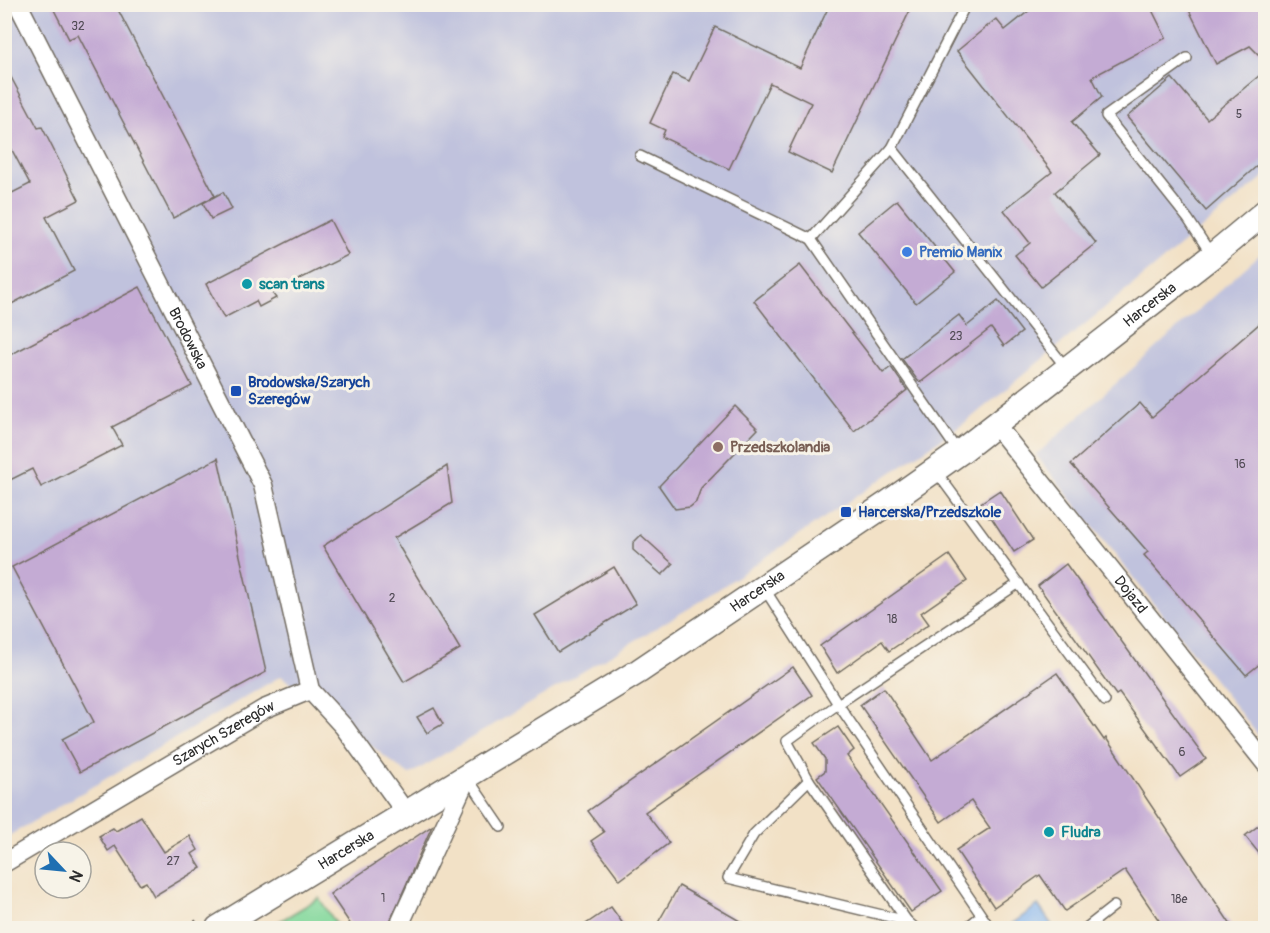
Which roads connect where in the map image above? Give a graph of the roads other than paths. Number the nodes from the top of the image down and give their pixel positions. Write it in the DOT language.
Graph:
graph roads {
  1 [pos="18,4"];
  2 [pos="966,4"];
  3 [pos="1187,58"];
  4 [pos="892,148"];
  5 [pos="640,156"];
  6 [pos="1266,211"];
  7 [pos="811,239"];
  8 [pos="1212,256"];
  9 [pos="1067,369"];
  10 [pos="995,424"];
  11 [pos="959,453"];
  12 [pos="935,470"];
  13 [pos="1019,583"];
  14 [pos="764,588"];
  15 [pos="310,690"];
  16 [pos="1105,701"];
  17 [pos="838,704"];
  18 [pos="1266,764"];
  19 [pos="467,777"];
  20 [pos="809,780"];
  21 [pos="406,813"];
  22 [pos="501,827"];
  23 [pos="4,863"];
  24 [pos="1114,906"];
  25 [pos="981,916"];
  26 [pos="907,921"];
  27 [pos="218,928"];
  28 [pos="398,928"];
  29 [pos="915,928"];
  30 [pos="966,928"];
  31 [pos="990,928"];
  32 [pos="1086,928"];
  1 -- 15 [label="street, Brodowska"];
  2 -- 4 [label="lane"];
  3 -- 8 [label="lane"];
  4 -- 7 [label="lane"];
  4 -- 9 [label="lane"];
  5 -- 7 [label="lane"];
  6 -- 8 [label="street, Harcerska"];
  7 -- 11 [label="lane"];
  8 -- 9 [label="street, Harcerska"];
  9 -- 10 [label="street, Harcerska"];
  10 -- 11 [label="street, Harcerska"];
  10 -- 18 [label="street, Dojazd"];
  11 -- 12 [label="street, Harcerska"];
  12 -- 13 [label="lane"];
  12 -- 14 [label="street, Harcerska"];
  13 -- 16 [label="lane"];
  13 -- 17 [label="lane"];
  14 -- 17 [label="lane"];
  14 -- 19 [label="street, Harcerska"];
  15 -- 21 [label="street"];
  15 -- 23 [label="street, Szarych Szeregów"];
  17 -- 20 [label="lane"];
  17 -- 25 [label="lane"];
  19 -- 21 [label="street, Harcerska"];
  19 -- 22 [label="lane"];
  19 -- 28 [label="street"];
  20 -- 26 [label="lane"];
  20 -- 26 [label="lane"];
  21 -- 27 [label="street, Harcerska"];
  24 -- 32 [label="lane"];
  25 -- 30 [label="lane"];
  25 -- 31 [label="lane"];
  26 -- 29 [label="lane"];
}
